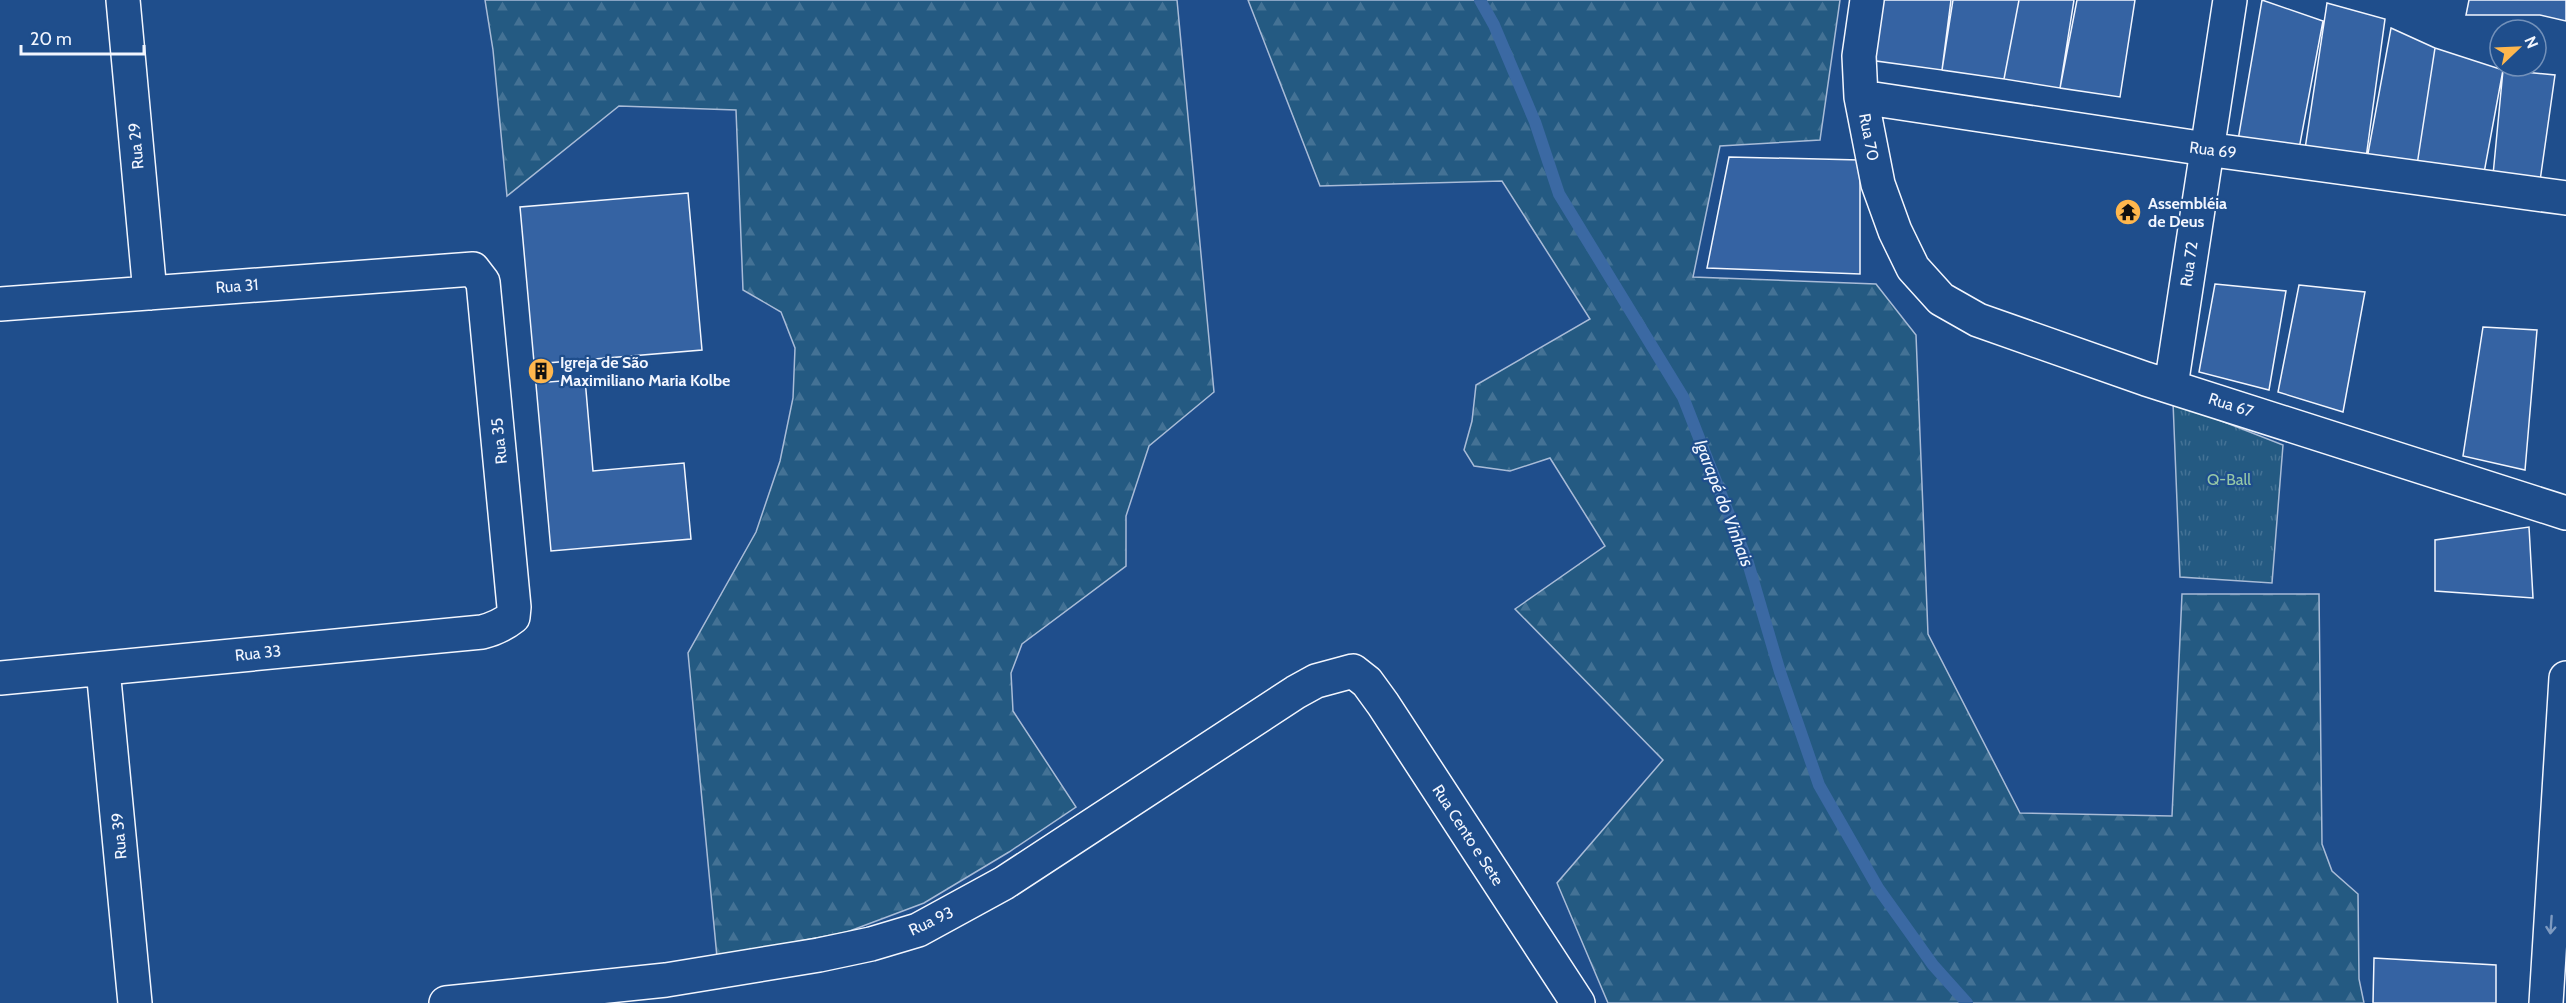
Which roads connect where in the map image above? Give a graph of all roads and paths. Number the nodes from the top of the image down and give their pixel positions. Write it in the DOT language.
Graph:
graph roads {
  1 [pos="123,0"];
  2 [pos="1867,0"];
  3 [pos="2230,0"];
  4 [pos="1861,97"];
  5 [pos="2206,149"];
  6 [pos="2566,198"];
  7 [pos="473,268"];
  8 [pos="1913,268"];
  9 [pos="150,293"];
  10 [pos="0,304"];
  11 [pos="2171,386"];
  12 [pos="2566,513"];
  13 [pos="513,617"];
  14 [pos="104,669"];
  15 [pos="1353,671"];
  16 [pos="0,678"];
  17 [pos="2566,678"];
  18 [pos="2560,891"];
  19 [pos="543,998"];
  20 [pos="135,1003"];
  21 [pos="446,1003"];
  22 [pos="1578,1003"];
  23 [pos="2546,1003"];
  1 -- 9 [label="street, Rua 29"];
  2 -- 4 [label="street, Rua 70"];
  3 -- 5 [label="street, Rua 72"];
  4 -- 5 [label="street, Rua 69"];
  4 -- 8 [label="street, Rua 70"];
  5 -- 6 [label="street, Rua 69"];
  5 -- 11 [label="street, Rua 72"];
  7 -- 9 [label="street, Rua 31"];
  7 -- 13 [label="street, Rua 35"];
  8 -- 11 [label="street, Rua 67"];
  9 -- 10 [label="street, Rua 31"];
  11 -- 12 [label="street, Rua 67"];
  13 -- 14 [label="street, Rua 33"];
  14 -- 16 [label="street, Rua 33"];
  14 -- 20 [label="street, Rua 39"];
  15 -- 19 [label="street, Rua 93"];
  15 -- 22 [label="street, Rua Cento e Sete"];
  17 -- 18 [label="street"];
  18 -- 23 [label="street, one-way"];
  19 -- 21 [label="street, Rua 93"];
}
